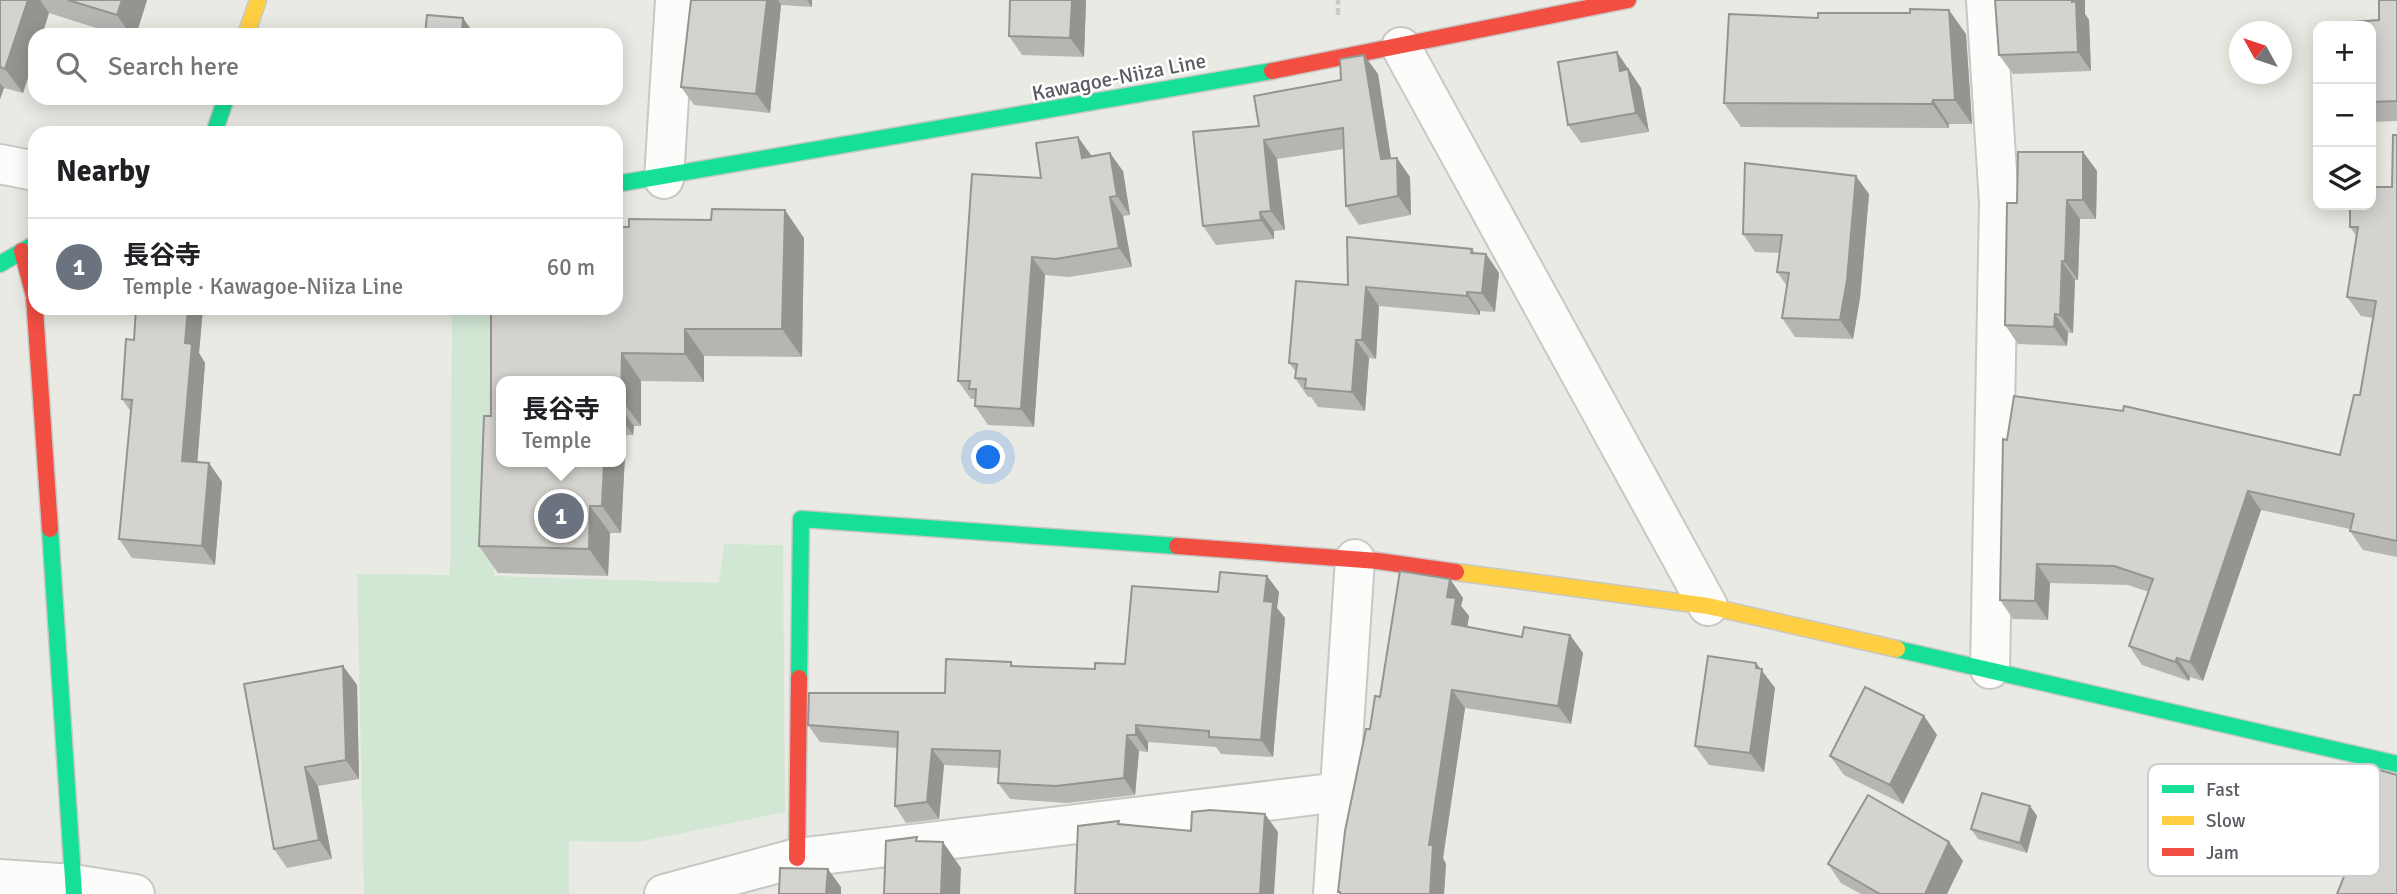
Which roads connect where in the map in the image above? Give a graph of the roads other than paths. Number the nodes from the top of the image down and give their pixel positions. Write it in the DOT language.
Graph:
graph roads {
  1 [pos="258,0"];
  2 [pos="675,0"];
  3 [pos="1628,0"];
  4 [pos="1986,0"];
  5 [pos="248,28"];
  6 [pos="1401,47"];
  7 [pos="224,105"];
  8 [pos="216,126"];
  9 [pos="0,163"];
  10 [pos="28,169"];
  11 [pos="664,179"];
  12 [pos="623,183"];
  13 [pos="28,248"];
  14 [pos="0,264"];
  15 [pos="36,315"];
  16 [pos="1355,559"];
  17 [pos="1708,606"];
  18 [pos="1990,669"];
  19 [pos="2397,764"];
  20 [pos="1340,792"];
  21 [pos="797,858"];
  22 [pos="0,879"];
  23 [pos="73,889"];
  24 [pos="135,894"];
  25 [pos="664,894"];
  26 [pos="1333,894"];
  1 -- 5 [label="street"];
  2 -- 11 [label="street"];
  3 -- 6 [label="street, Kawagoe-Niiza Line"];
  4 -- 18 [label="street"];
  6 -- 11 [label="street, Kawagoe-Niiza Line"];
  6 -- 17 [label="street"];
  7 -- 8 [label="street"];
  9 -- 10 [label="street"];
  11 -- 12 [label="street, Kawagoe-Niiza Line"];
  13 -- 14 [label="street"];
  15 -- 23 [label="street"];
  16 -- 17 [label="street"];
  16 -- 20 [label="street"];
  16 -- 21 [label="street"];
  17 -- 18 [label="street"];
  18 -- 19 [label="street"];
  20 -- 21 [label="street"];
  20 -- 26 [label="street"];
  21 -- 25 [label="street"];
  22 -- 23 [label="street"];
  23 -- 24 [label="street"];
}
